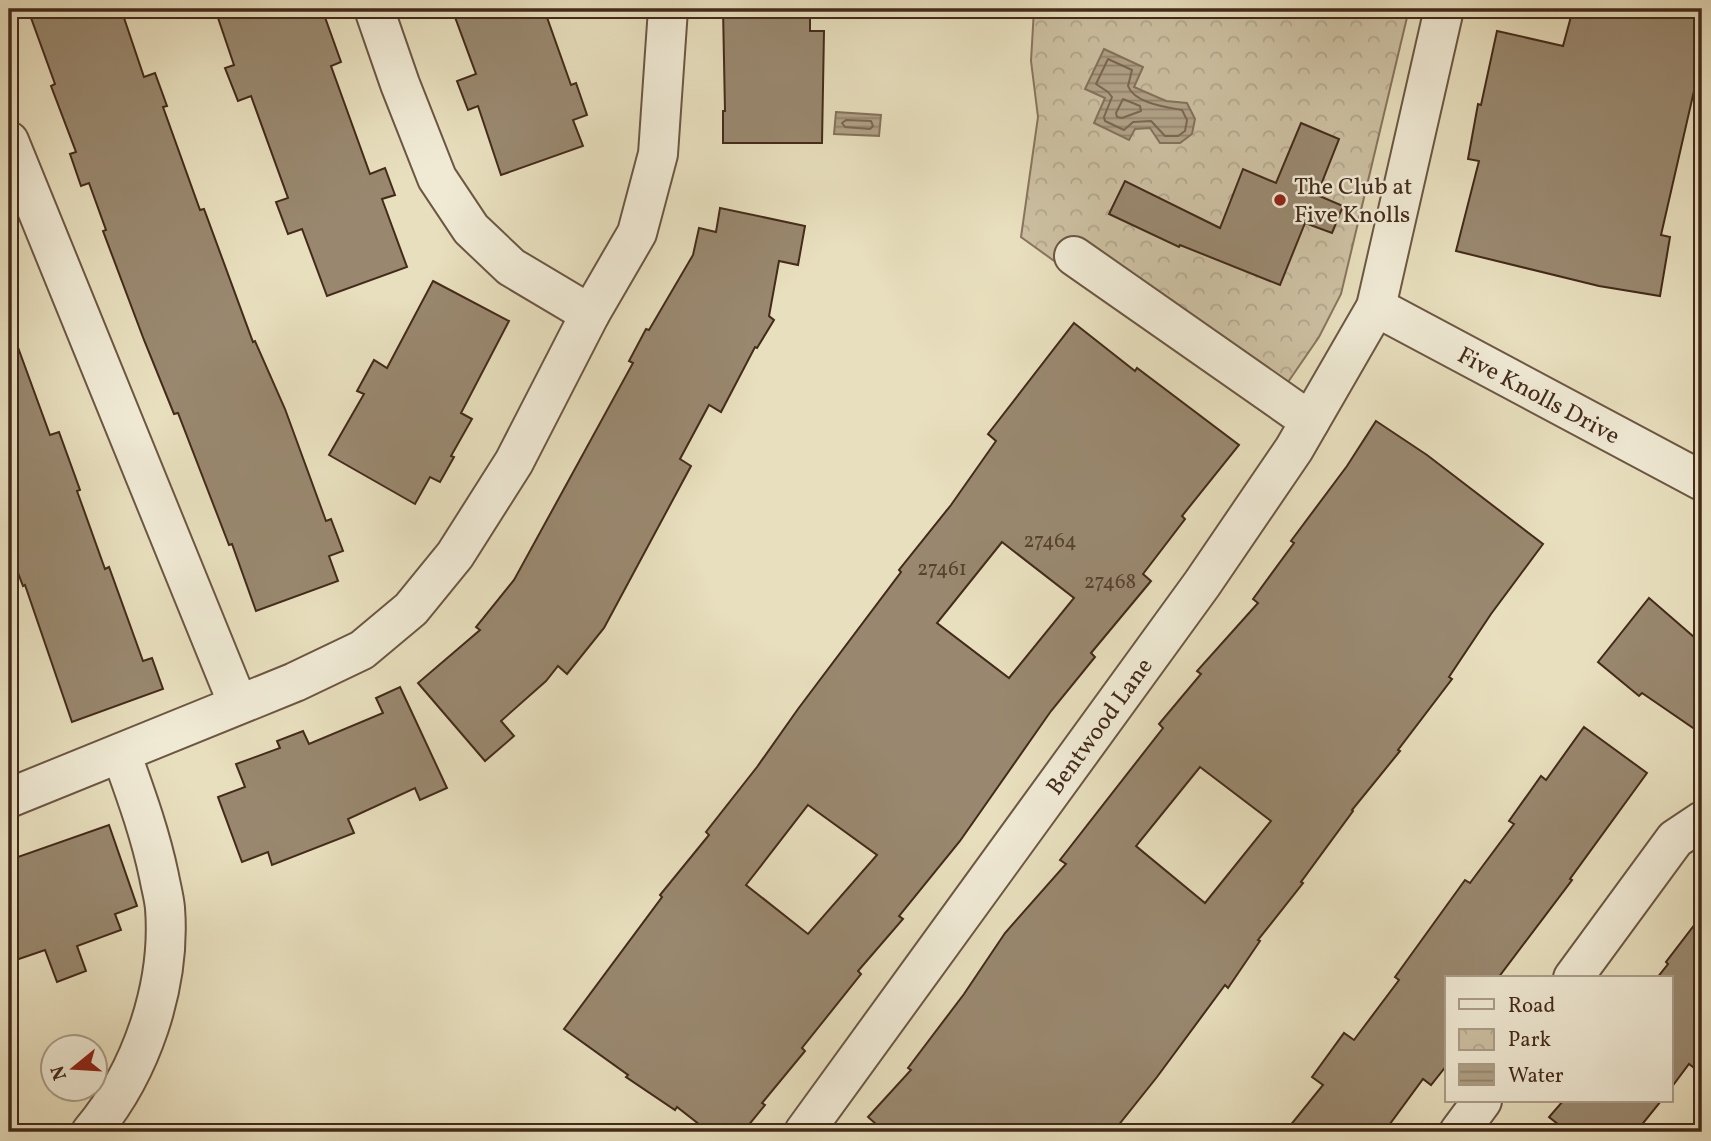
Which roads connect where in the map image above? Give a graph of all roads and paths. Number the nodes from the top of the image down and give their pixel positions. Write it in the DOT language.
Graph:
graph roads {
  1 [pos="374,9"];
  2 [pos="668,9"];
  3 [pos="1444,9"];
  4 [pos="9,141"];
  5 [pos="1074,256"];
  6 [pos="1376,307"];
  7 [pos="590,314"];
  8 [pos="1310,421"];
  9 [pos="1702,481"];
  10 [pos="238,705"];
  11 [pos="121,753"];
  12 [pos="9,798"];
  13 [pos="1702,821"];
  14 [pos="1574,976"];
  15 [pos="1481,1102"];
  16 [pos="91,1132"];
  17 [pos="804,1132"];
  18 [pos="1458,1132"];
  1 -- 7 [label="street"];
  2 -- 7 [label="street"];
  3 -- 6 [label="street, Bentwood Lane"];
  4 -- 10 [label="street"];
  5 -- 8 [label="street"];
  6 -- 8 [label="street, Bentwood Lane"];
  6 -- 9 [label="street, Five Knolls Drive"];
  7 -- 10 [label="street"];
  8 -- 17 [label="street, Bentwood Lane"];
  10 -- 11 [label="street"];
  11 -- 12 [label="street"];
  11 -- 16 [label="street"];
  13 -- 14 [label="street"];
  15 -- 18 [label="street"];
}
